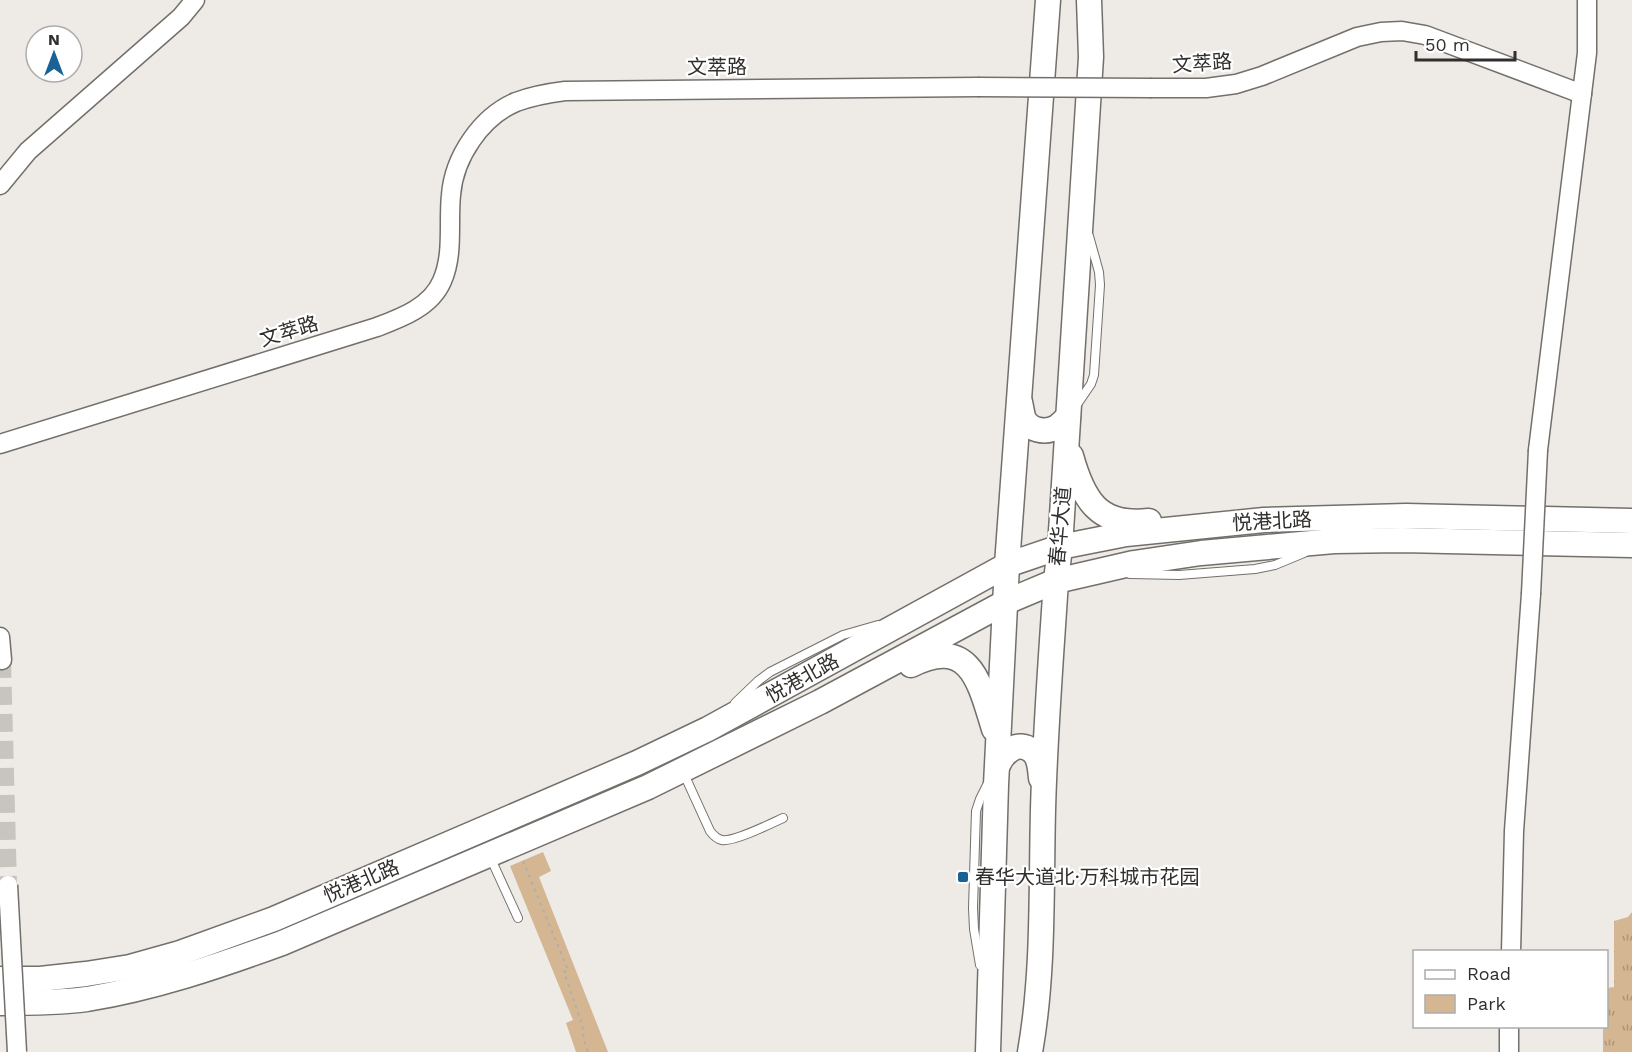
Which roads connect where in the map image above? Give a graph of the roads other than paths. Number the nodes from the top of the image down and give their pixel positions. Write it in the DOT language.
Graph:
graph roads {
  1 [pos="195,0"];
  2 [pos="1048,0"];
  3 [pos="1089,0"];
  4 [pos="1587,0"];
  5 [pos="1582,94"];
  6 [pos="0,185"];
  7 [pos="1019,397"];
  8 [pos="1068,417"];
  9 [pos="1067,442"];
  10 [pos="0,444"];
  11 [pos="1264,520"];
  12 [pos="1632,521"];
  13 [pos="1632,545"];
  14 [pos="1060,548"];
  15 [pos="1007,565"];
  16 [pos="1056,582"];
  17 [pos="1006,602"];
  18 [pos="0,637"];
  19 [pos="2,660"];
  20 [pos="820,702"];
  21 [pos="998,755"];
  22 [pos="682,770"];
  23 [pos="1043,792"];
  24 [pos="783,818"];
  25 [pos="489,855"];
  26 [pos="8,885"];
  27 [pos="518,918"];
  28 [pos="1511,950"];
  29 [pos="0,979"];
  30 [pos="0,1003"];
  31 [pos="1509,1028"];
  32 [pos="17,1052"];
  33 [pos="988,1052"];
  34 [pos="1030,1052"];
  35 [pos="1509,1052"];
  1 -- 6 [label="street"];
  2 -- 7 [label="main road"];
  3 -- 8 [label="main road, 春华大道"];
  4 -- 5 [label="street"];
  5 -- 10 [label="street, 文萃路, bridge"];
  5 -- 28 [label="street, bridge"];
  7 -- 8 [label="main road"];
  7 -- 15 [label="main road"];
  8 -- 9 [label="main road, 春华大道"];
  9 -- 11 [label="main road"];
  9 -- 14 [label="main road, 春华大道"];
  11 -- 12 [label="main road, 悦港北路"];
  11 -- 14 [label="main road, 悦港北路"];
  13 -- 16 [label="main road, 悦港北路"];
  14 -- 15 [label="main road, 悦港北路"];
  14 -- 16 [label="main road, 春华大道"];
  15 -- 17 [label="main road"];
  15 -- 29 [label="main road, 悦港北路"];
  16 -- 17 [label="main road, 悦港北路"];
  16 -- 23 [label="main road, 春华大道"];
  17 -- 20 [label="main road, 悦港北路"];
  17 -- 21 [label="main road"];
  18 -- 19 [label="street"];
  20 -- 21 [label="main road"];
  20 -- 22 [label="main road, 悦港北路"];
  21 -- 23 [label="main road"];
  21 -- 33 [label="main road"];
  22 -- 24 [label="lane"];
  22 -- 25 [label="main road, 悦港北路"];
  23 -- 34 [label="main road, 春华大道"];
  25 -- 27 [label="lane"];
  25 -- 30 [label="main road, 悦港北路"];
  26 -- 32 [label="street, bridge"];
  31 -- 35 [label="street"];
}
